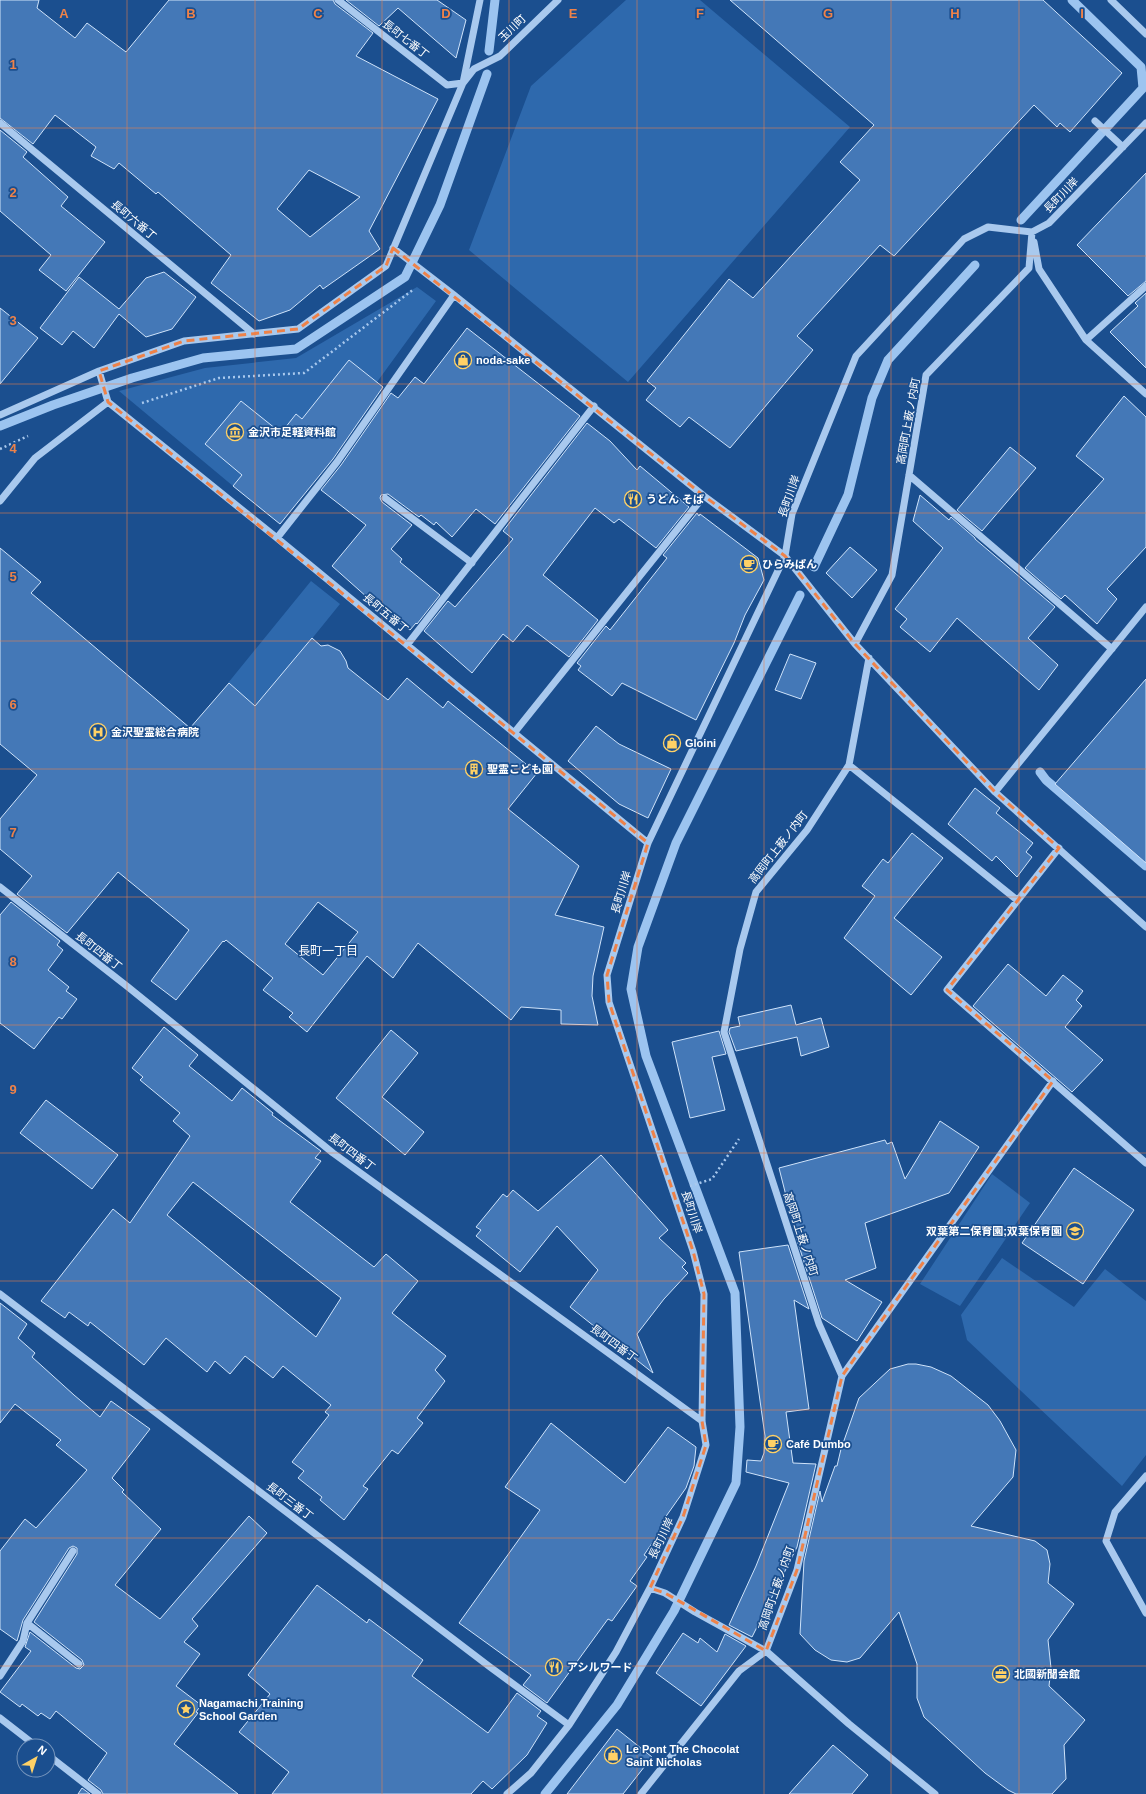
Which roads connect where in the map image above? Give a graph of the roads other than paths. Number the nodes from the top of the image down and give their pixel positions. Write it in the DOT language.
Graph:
graph roads {
  1 [pos="338,0"];
  2 [pos="480,0"];
  3 [pos="558,0"];
  4 [pos="1111,0"];
  5 [pos="1146,34"];
  6 [pos="463,83"];
  7 [pos="1095,121"];
  8 [pos="0,123"];
  9 [pos="1146,123"];
  10 [pos="1123,147"];
  11 [pos="1032,232"];
  12 [pos="394,248"];
  13 [pos="1146,286"];
  14 [pos="454,294"];
  15 [pos="254,334"];
  16 [pos="1086,340"];
  17 [pos="100,371"];
  18 [pos="1146,394"];
  19 [pos="108,402"];
  20 [pos="594,406"];
  21 [pos="0,415"];
  22 [pos="909,475"];
  23 [pos="704,496"];
  24 [pos="385,498"];
  25 [pos="0,502"];
  26 [pos="277,538"];
  27 [pos="785,556"];
  28 [pos="472,563"];
  29 [pos="1146,607"];
  30 [pos="855,644"];
  31 [pos="407,645"];
  32 [pos="1112,649"];
  33 [pos="870,658"];
  34 [pos="514,733"];
  35 [pos="849,764"];
  36 [pos="995,792"];
  37 [pos="648,843"];
  38 [pos="1059,848"];
  39 [pos="0,887"];
  40 [pos="1017,900"];
  41 [pos="1146,927"];
  42 [pos="1053,1081"];
  43 [pos="1146,1163"];
  44 [pos="0,1294"];
  45 [pos="842,1376"];
  46 [pos="702,1421"];
  47 [pos="1146,1476"];
  48 [pos="73,1551"];
  49 [pos="650,1588"];
  50 [pos="1146,1613"];
  51 [pos="28,1623"];
  52 [pos="766,1651"];
  53 [pos="79,1664"];
  54 [pos="0,1676"];
  55 [pos="0,1718"];
  56 [pos="569,1725"];
  57 [pos="26,1738"];
  58 [pos="56,1761"];
  59 [pos="98,1794"];
  60 [pos="507,1794"];
  61 [pos="641,1794"];
  62 [pos="935,1794"];
  1 -- 6 [label="street, 長町七番丁"];
  2 -- 6 [label="street"];
  3 -- 6 [label="street, 玉川町"];
  4 -- 5 [label="street"];
  6 -- 12 [label="street"];
  7 -- 10 [label="street"];
  8 -- 15 [label="street, 長町六番丁"];
  9 -- 10 [label="street, 長町川岸"];
  10 -- 11 [label="street, 長町川岸"];
  11 -- 16 [label="street"];
  11 -- 22 [label="street, 高岡町上薮ノ内町"];
  11 -- 27 [label="street, 長町川岸"];
  12 -- 14 [label="street"];
  12 -- 15 [label="street"];
  13 -- 16 [label="street"];
  14 -- 20 [label="street"];
  14 -- 26 [label="street"];
  15 -- 17 [label="street"];
  16 -- 18 [label="street"];
  17 -- 19 [label="street"];
  17 -- 21 [label="street"];
  19 -- 25 [label="street"];
  19 -- 26 [label="street, 長町五番丁"];
  20 -- 23 [label="street"];
  20 -- 28 [label="street"];
  22 -- 30 [label="street, 高岡町上薮ノ内町"];
  22 -- 32 [label="street"];
  23 -- 27 [label="street"];
  23 -- 34 [label="street"];
  24 -- 28 [label="street"];
  26 -- 31 [label="street, 長町五番丁"];
  27 -- 30 [label="street"];
  27 -- 37 [label="street, 長町川岸"];
  28 -- 31 [label="street"];
  29 -- 32 [label="street"];
  30 -- 33 [label="street"];
  31 -- 34 [label="street, 長町五番丁"];
  32 -- 36 [label="street"];
  33 -- 35 [label="street, 高岡町上薮ノ内町"];
  33 -- 36 [label="street"];
  34 -- 37 [label="street, 長町五番丁"];
  35 -- 40 [label="street"];
  35 -- 45 [label="street, 高岡町上薮ノ内町"];
  36 -- 38 [label="street"];
  37 -- 46 [label="street, 長町川岸"];
  38 -- 40 [label="street"];
  38 -- 41 [label="street"];
  39 -- 46 [label="street, 長町四番丁"];
  40 -- 42 [label="street"];
  42 -- 43 [label="street"];
  42 -- 45 [label="street"];
  44 -- 56 [label="street, 長町三番丁"];
  45 -- 52 [label="street, 高岡町上薮ノ内町"];
  46 -- 49 [label="street, 長町川岸"];
  47 -- 50 [label="street"];
  48 -- 51 [label="street"];
  49 -- 52 [label="street"];
  49 -- 56 [label="street, 長町川岸"];
  51 -- 53 [label="street"];
  51 -- 54 [label="street"];
  52 -- 61 [label="street"];
  52 -- 62 [label="street"];
  55 -- 57 [label="street"];
  56 -- 60 [label="street, 長町川岸"];
  58 -- 59 [label="street"];
}
